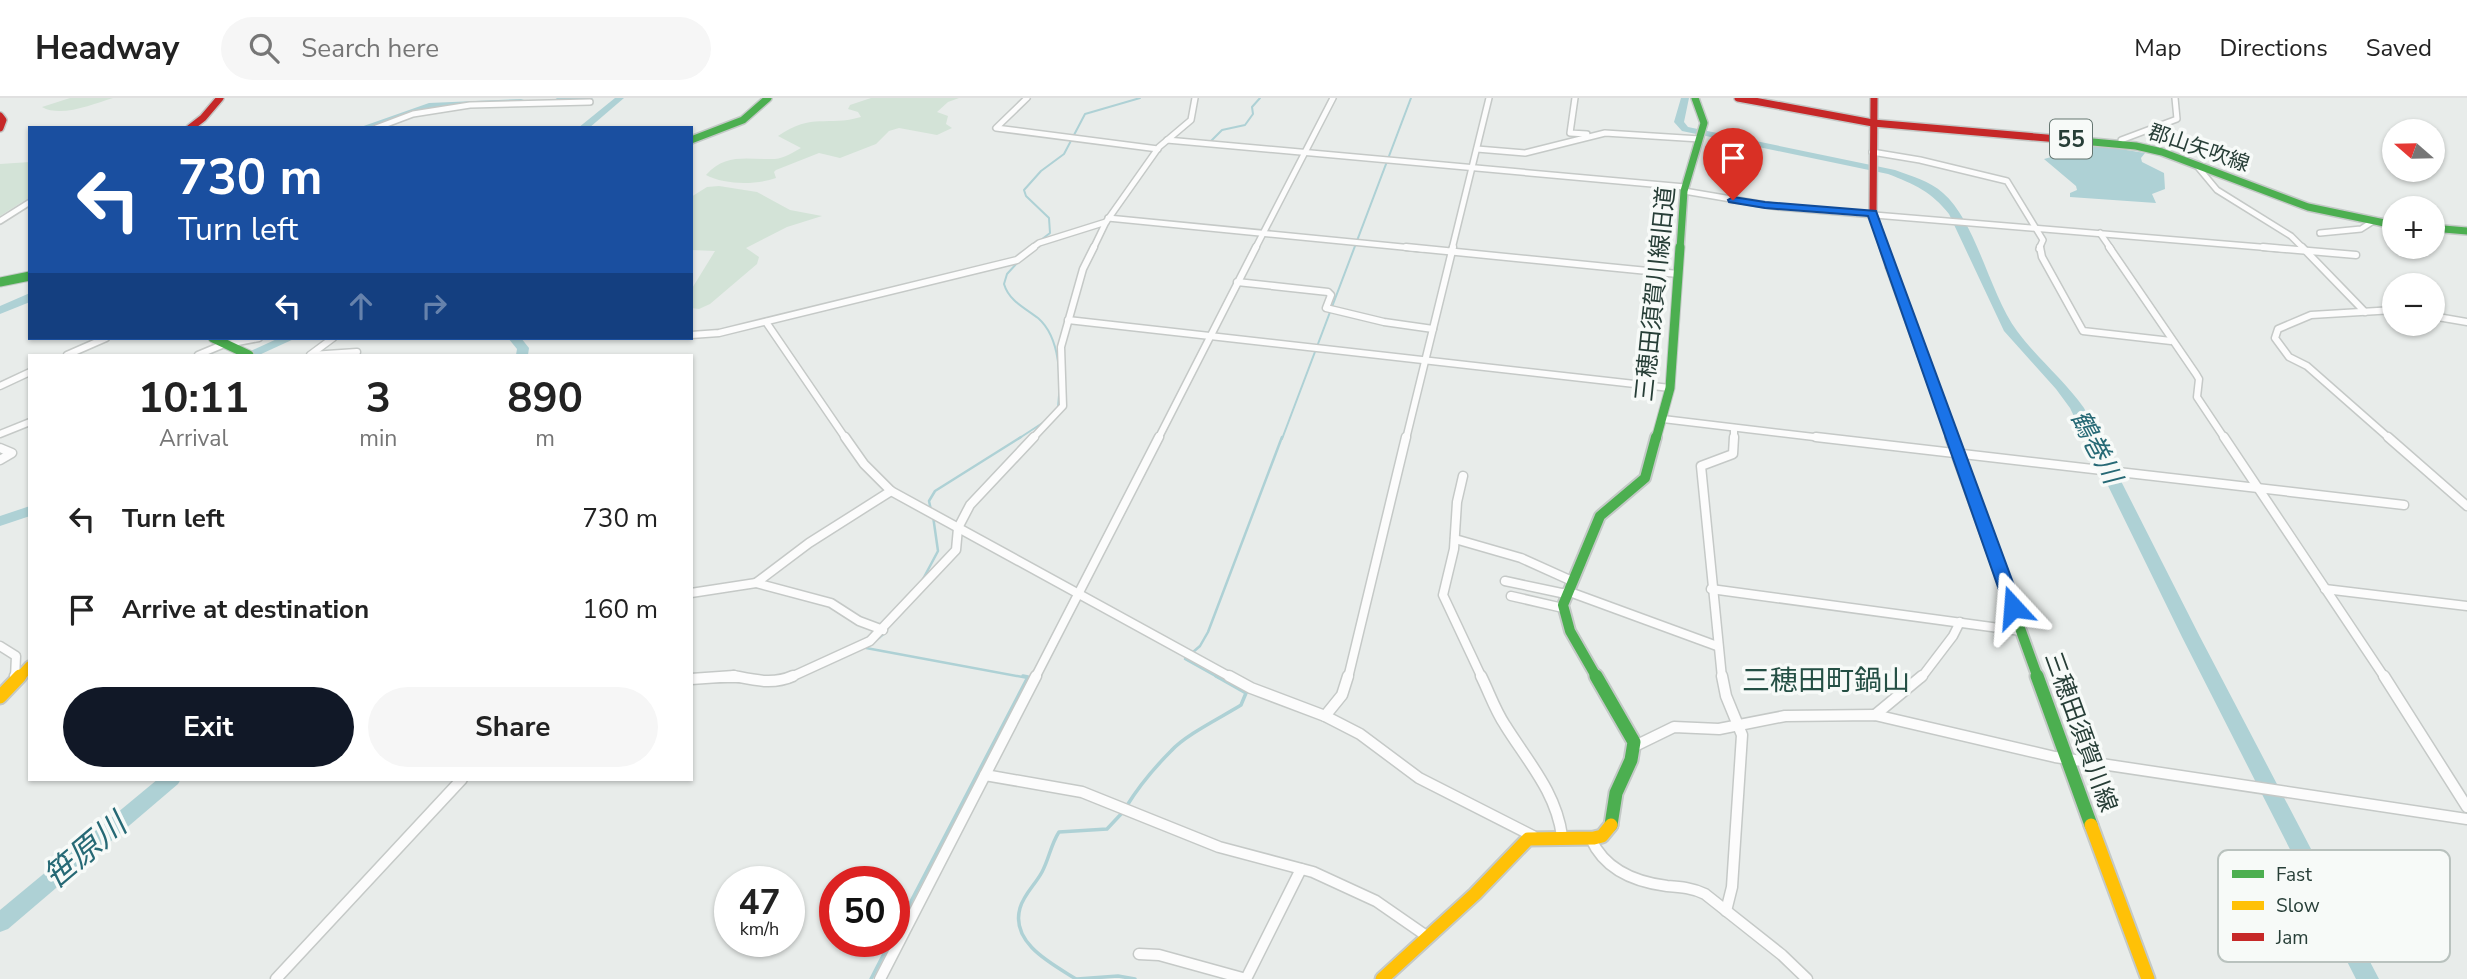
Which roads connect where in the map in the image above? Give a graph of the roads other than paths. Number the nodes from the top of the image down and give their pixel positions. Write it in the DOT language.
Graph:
graph roads {
  1 [pos="220,98"];
  2 [pos="768,98"];
  3 [pos="1027,98"];
  4 [pos="1195,98"];
  5 [pos="1332,98"];
  6 [pos="1489,98"];
  7 [pos="1575,98"];
  8 [pos="1695,98"];
  9 [pos="1738,98"];
  10 [pos="1874,98"];
  11 [pos="2175,98"];
  12 [pos="590,102"];
  13 [pos="0,116"];
  14 [pos="1873,123"];
  15 [pos="193,126"];
  16 [pos="381,126"];
  17 [pos="0,128"];
  18 [pos="1597,134"];
  19 [pos="1702,135"];
  20 [pos="693,139"];
  21 [pos="1167,140"];
  22 [pos="2121,144"];
  23 [pos="1158,149"];
  24 [pos="1477,149"];
  25 [pos="1872,152"];
  26 [pos="1304,153"];
  27 [pos="2197,166"];
  28 [pos="1472,168"];
  29 [pos="1685,189"];
  30 [pos="28,203"];
  31 [pos="1872,213"];
  32 [pos="1107,220"];
  33 [pos="0,221"];
  34 [pos="2372,222"];
  35 [pos="2382,223"];
  36 [pos="2034,227"];
  37 [pos="2445,229"];
  38 [pos="2467,231"];
  39 [pos="1262,233"];
  40 [pos="2100,233"];
  41 [pos="2320,233"];
  42 [pos="2306,251"];
  43 [pos="1452,252"];
  44 [pos="2356,255"];
  45 [pos="1678,274"];
  46 [pos="28,276"];
  47 [pos="0,282"];
  48 [pos="1237,282"];
  49 [pos="2382,311"];
  50 [pos="2365,312"];
  51 [pos="2445,318"];
  52 [pos="1068,320"];
  53 [pos="2467,321"];
  54 [pos="766,322"];
  55 [pos="1433,329"];
  56 [pos="693,335"];
  57 [pos="1210,336"];
  58 [pos="101,340"];
  59 [pos="218,340"];
  60 [pos="249,340"];
  61 [pos="330,340"];
  62 [pos="2171,341"];
  63 [pos="228,344"];
  64 [pos="357,352"];
  65 [pos="69,354"];
  66 [pos="201,354"];
  67 [pos="246,354"];
  68 [pos="311,354"];
  69 [pos="326,354"];
  70 [pos="1425,360"];
  71 [pos="28,373"];
  72 [pos="0,386"];
  73 [pos="1671,388"];
  74 [pos="1662,419"];
  75 [pos="28,423"];
  76 [pos="1734,428"];
  77 [pos="0,434"];
  78 [pos="0,448"];
  79 [pos="1960,453"];
  80 [pos="0,460"];
  81 [pos="1462,476"];
  82 [pos="2260,489"];
  83 [pos="891,491"];
  84 [pos="2404,505"];
  85 [pos="2467,506"];
  86 [pos="958,528"];
  87 [pos="1455,539"];
  88 [pos="1505,581"];
  89 [pos="756,583"];
  90 [pos="1569,588"];
  91 [pos="1711,589"];
  92 [pos="2325,589"];
  93 [pos="693,593"];
  94 [pos="1076,594"];
  95 [pos="1511,596"];
  96 [pos="2467,606"];
  97 [pos="1563,608"];
  98 [pos="1960,622"];
  99 [pos="883,630"];
  100 [pos="2021,631"];
  101 [pos="0,646"];
  102 [pos="1717,646"];
  103 [pos="28,668"];
  104 [pos="693,679"];
  105 [pos="14,682"];
  106 [pos="0,697"];
  107 [pos="1875,715"];
  108 [pos="1325,716"];
  109 [pos="1739,724"];
  110 [pos="1634,746"];
  111 [pos="2066,758"];
  112 [pos="985,775"];
  113 [pos="460,781"];
  114 [pos="2467,807"];
  115 [pos="2467,819"];
  116 [pos="1533,836"];
  117 [pos="1562,836"];
  118 [pos="1591,839"];
  119 [pos="1301,869"];
  120 [pos="1726,911"];
  121 [pos="1428,937"];
  122 [pos="1139,954"];
  123 [pos="276,979"];
  124 [pos="880,979"];
  125 [pos="1246,979"];
  126 [pos="1382,979"];
  127 [pos="1807,979"];
  128 [pos="2148,979"];
  1 -- 15 [label="main road"];
  2 -- 20 [label="main road"];
  3 -- 23 [label="street"];
  4 -- 21 [label="street"];
  5 -- 26 [label="street"];
  6 -- 24 [label="street"];
  7 -- 18 [label="street"];
  8 -- 19 [label="main road"];
  9 -- 14 [label="main road, 郡山矢吹線 / 55"];
  10 -- 14 [label="main road, 三穂田須賀川線"];
  11 -- 22 [label="street"];
  12 -- 16 [label="street"];
  13 -- 17 [label="main road"];
  14 -- 22 [label="main road, 郡山矢吹線 / 55"];
  14 -- 25 [label="main road, 三穂田須賀川線"];
  18 -- 19 [label="street"];
  18 -- 24 [label="street"];
  19 -- 29 [label="main road, 三穂田須賀川線旧道"];
  21 -- 23 [label="street"];
  21 -- 26 [label="street"];
  22 -- 27 [label="main road, 郡山矢吹線 / 55"];
  23 -- 32 [label="street"];
  24 -- 28 [label="street"];
  25 -- 31 [label="main road, 三穂田須賀川線"];
  25 -- 36 [label="street"];
  26 -- 28 [label="street"];
  26 -- 39 [label="street"];
  27 -- 34 [label="main road, 郡山矢吹線 / 55"];
  27 -- 42 [label="street"];
  28 -- 29 [label="street"];
  28 -- 43 [label="street"];
  29 -- 31 [label="street"];
  29 -- 45 [label="main road, 三穂田須賀川線旧道"];
  30 -- 33 [label="street"];
  31 -- 36 [label="street"];
  31 -- 79 [label="main road, 三穂田須賀川線"];
  32 -- 39 [label="street"];
  32 -- 52 [label="street"];
  32 -- 54 [label="street"];
  34 -- 35 [label="main road, 郡山矢吹線 / 55"];
  34 -- 41 [label="street"];
  36 -- 40 [label="street"];
  36 -- 62 [label="street"];
  37 -- 38 [label="main road"];
  39 -- 43 [label="street"];
  39 -- 48 [label="street"];
  40 -- 42 [label="street"];
  40 -- 62 [label="street"];
  42 -- 44 [label="street"];
  42 -- 50 [label="street"];
  43 -- 45 [label="street"];
  43 -- 55 [label="street"];
  45 -- 73 [label="main road, 三穂田須賀川線旧道"];
  46 -- 47 [label="main road"];
  48 -- 55 [label="street"];
  48 -- 57 [label="street"];
  49 -- 50 [label="street"];
  50 -- 85 [label="street"];
  51 -- 53 [label="street"];
  52 -- 57 [label="street"];
  52 -- 86 [label="street"];
  54 -- 56 [label="street"];
  54 -- 83 [label="street"];
  55 -- 70 [label="street"];
  57 -- 70 [label="street"];
  57 -- 94 [label="street"];
  58 -- 65 [label="street"];
  59 -- 63 [label="main road"];
  60 -- 63 [label="street"];
  61 -- 68 [label="street"];
  62 -- 82 [label="street"];
  63 -- 66 [label="street"];
  63 -- 67 [label="main road"];
  64 -- 69 [label="street"];
  70 -- 73 [label="street"];
  70 -- 108 [label="street"];
  71 -- 72 [label="street"];
  73 -- 74 [label="main road, 三穂田須賀川線旧道"];
  74 -- 76 [label="street"];
  74 -- 90 [label="main road, 三穂田須賀川線旧道"];
  75 -- 77 [label="street"];
  76 -- 79 [label="street"];
  76 -- 91 [label="street"];
  78 -- 80 [label="street"];
  79 -- 82 [label="street"];
  79 -- 100 [label="main road, 三穂田須賀川線"];
  81 -- 87 [label="street"];
  82 -- 84 [label="street"];
  82 -- 92 [label="street"];
  83 -- 86 [label="street"];
  83 -- 89 [label="street"];
  86 -- 94 [label="street"];
  86 -- 99 [label="street"];
  87 -- 90 [label="street"];
  87 -- 117 [label="street"];
  88 -- 90 [label="street"];
  89 -- 93 [label="street"];
  89 -- 99 [label="street"];
  90 -- 97 [label="main road, 三穂田須賀川線旧道"];
  90 -- 102 [label="street"];
  91 -- 98 [label="street"];
  91 -- 102 [label="street"];
  92 -- 96 [label="street"];
  92 -- 114 [label="street"];
  94 -- 108 [label="street"];
  94 -- 112 [label="street"];
  95 -- 97 [label="street"];
  97 -- 110 [label="main road"];
  98 -- 100 [label="street"];
  98 -- 107 [label="street"];
  99 -- 104 [label="street"];
  100 -- 111 [label="main road, 三穂田須賀川線"];
  101 -- 105 [label="street"];
  102 -- 109 [label="street"];
  103 -- 105 [label="main road"];
  105 -- 106 [label="main road"];
  107 -- 109 [label="street"];
  107 -- 111 [label="street"];
  108 -- 116 [label="street"];
  109 -- 110 [label="street"];
  109 -- 120 [label="street"];
  110 -- 118 [label="main road"];
  111 -- 115 [label="street"];
  111 -- 128 [label="main road, 三穂田須賀川線"];
  112 -- 119 [label="street"];
  112 -- 124 [label="street"];
  113 -- 123 [label="street"];
  116 -- 117 [label="main road"];
  116 -- 121 [label="main road"];
  117 -- 118 [label="main road"];
  118 -- 120 [label="street"];
  119 -- 121 [label="street"];
  119 -- 125 [label="street"];
  120 -- 127 [label="street"];
  121 -- 126 [label="main road"];
  122 -- 125 [label="street"];
}
